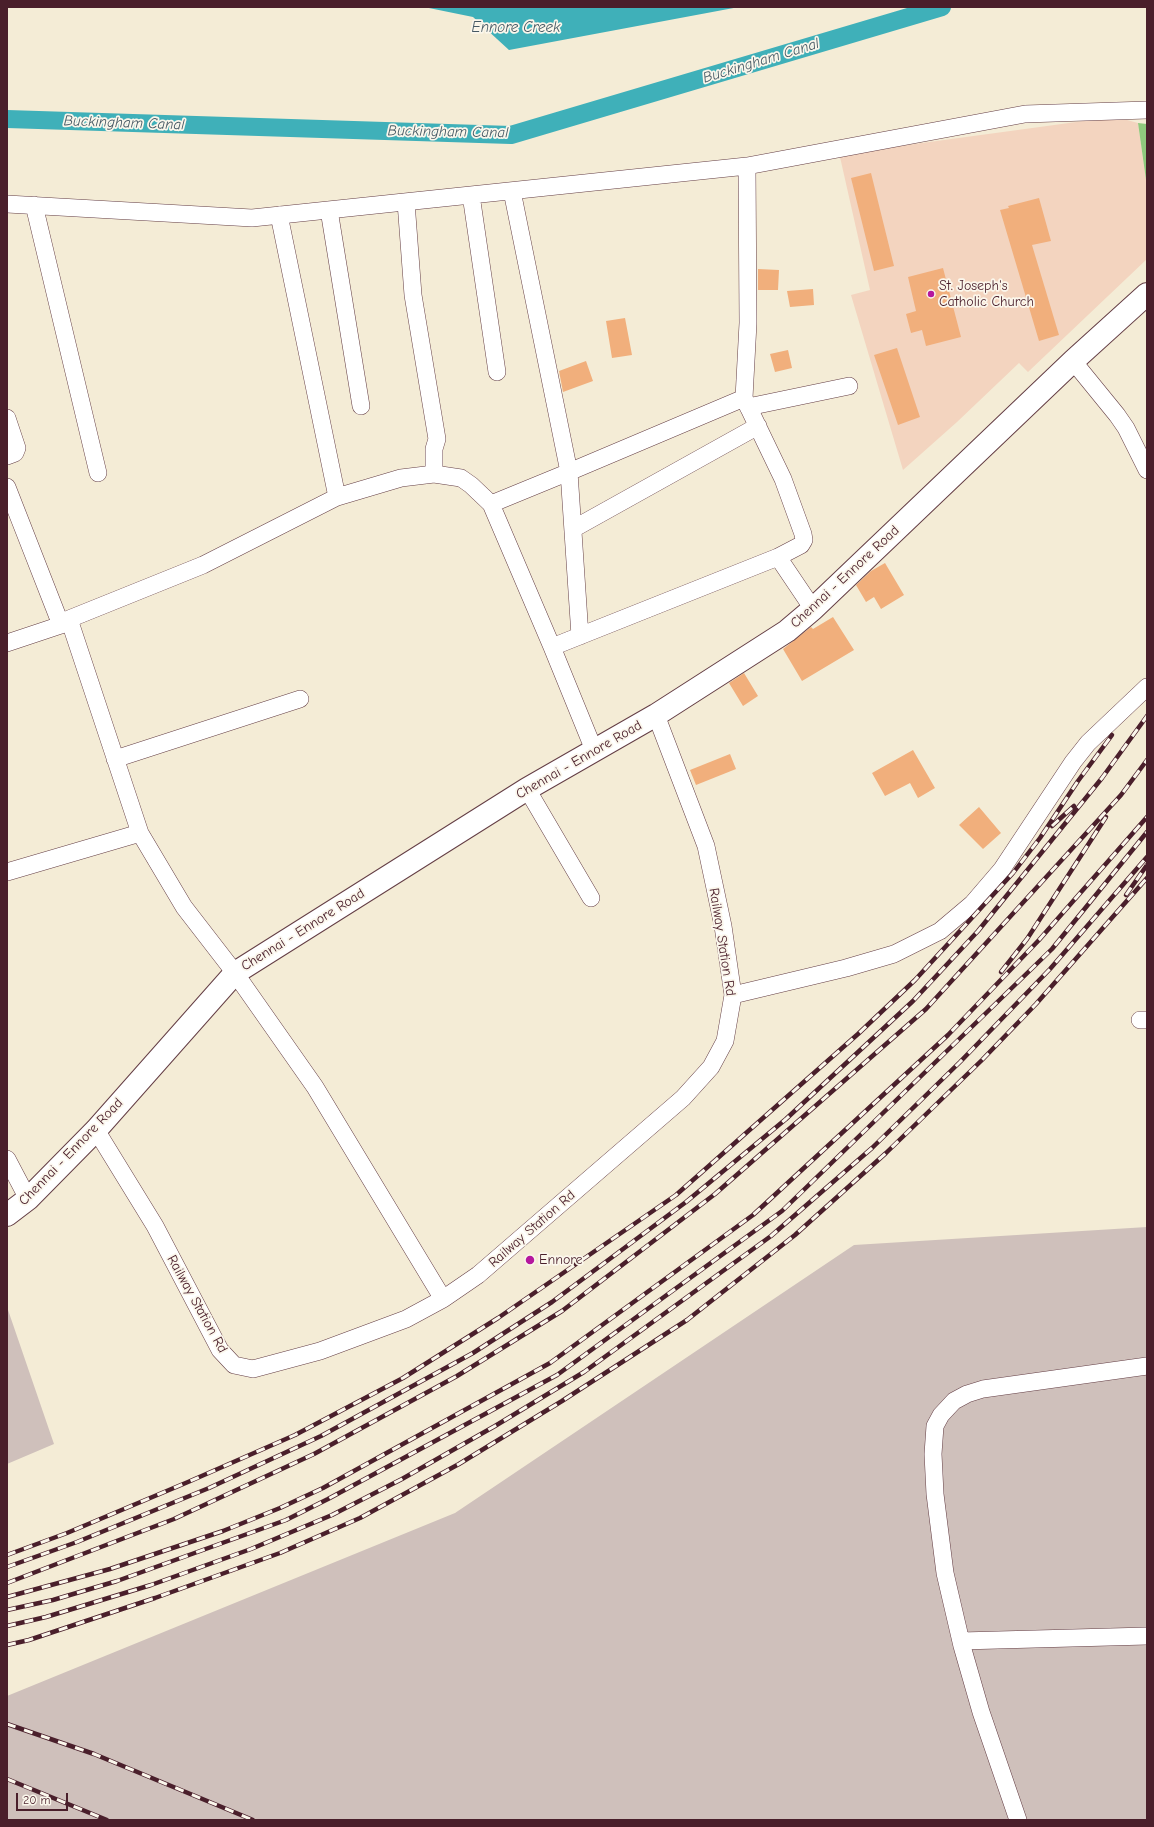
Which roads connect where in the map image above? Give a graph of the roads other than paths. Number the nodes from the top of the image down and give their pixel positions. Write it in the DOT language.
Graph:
graph roads {
  1 [pos="1147,110"];
  2 [pos="747,166"];
  3 [pos="512,190"];
  4 [pos="471,195"];
  5 [pos="406,202"];
  6 [pos="7,204"];
  7 [pos="34,205"];
  8 [pos="329,210"];
  9 [pos="279,215"];
  10 [pos="1147,294"];
  11 [pos="1073,361"];
  12 [pos="497,372"];
  13 [pos="848,386"];
  14 [pos="746,402"];
  15 [pos="361,406"];
  16 [pos="7,418"];
  17 [pos="758,426"];
  18 [pos="7,456"];
  19 [pos="1147,470"];
  20 [pos="569,472"];
  21 [pos="98,473"];
  22 [pos="434,474"];
  23 [pos="7,486"];
  24 [pos="337,498"];
  25 [pos="491,504"];
  26 [pos="574,529"];
  27 [pos="778,557"];
  28 [pos="813,609"];
  29 [pos="65,622"];
  30 [pos="580,636"];
  31 [pos="7,643"];
  32 [pos="552,647"];
  33 [pos="1147,687"];
  34 [pos="300,699"];
  35 [pos="656,715"];
  36 [pos="594,750"];
  37 [pos="115,759"];
  38 [pos="527,789"];
  39 [pos="140,833"];
  40 [pos="7,872"];
  41 [pos="591,898"];
  42 [pos="235,973"];
  43 [pos="733,995"];
  44 [pos="96,1130"];
  45 [pos="7,1159"];
  46 [pos="28,1199"];
  47 [pos="7,1215"];
  48 [pos="443,1298"];
  49 [pos="1147,1366"];
  50 [pos="1147,1636"];
  51 [pos="961,1641"];
  52 [pos="1018,1820"];
  1 -- 2 [label="street"];
  2 -- 3 [label="street"];
  2 -- 14 [label="street"];
  3 -- 4 [label="street"];
  3 -- 20 [label="street"];
  4 -- 5 [label="street"];
  4 -- 12 [label="street"];
  5 -- 8 [label="street"];
  5 -- 22 [label="street"];
  6 -- 7 [label="street"];
  7 -- 9 [label="street"];
  7 -- 21 [label="street"];
  8 -- 9 [label="street"];
  8 -- 15 [label="street"];
  9 -- 24 [label="street"];
  10 -- 11 [label="main road, Chennai - Ennore Road"];
  11 -- 19 [label="street"];
  11 -- 28 [label="main road, Chennai - Ennore Road"];
  13 -- 14 [label="street"];
  14 -- 17 [label="street"];
  14 -- 20 [label="street"];
  16 -- 18 [label="street"];
  17 -- 26 [label="street"];
  17 -- 27 [label="street"];
  20 -- 25 [label="street"];
  20 -- 26 [label="street"];
  22 -- 24 [label="street"];
  22 -- 25 [label="street"];
  23 -- 29 [label="street"];
  24 -- 29 [label="street"];
  25 -- 32 [label="street"];
  26 -- 30 [label="street"];
  27 -- 28 [label="street"];
  27 -- 30 [label="street"];
  28 -- 35 [label="main road, Chennai - Ennore Road"];
  29 -- 31 [label="street"];
  29 -- 37 [label="street"];
  30 -- 32 [label="street"];
  32 -- 36 [label="street"];
  33 -- 43 [label="street"];
  34 -- 37 [label="street"];
  35 -- 36 [label="main road, Chennai - Ennore Road"];
  35 -- 43 [label="street, Railway Station Rd"];
  36 -- 38 [label="main road, Chennai - Ennore Road"];
  37 -- 39 [label="street"];
  38 -- 41 [label="street"];
  38 -- 42 [label="main road, Chennai - Ennore Road"];
  39 -- 40 [label="street"];
  39 -- 42 [label="street"];
  42 -- 44 [label="main road, Chennai - Ennore Road"];
  42 -- 48 [label="street"];
  43 -- 48 [label="street, Railway Station Rd"];
  44 -- 46 [label="main road, Chennai - Ennore Road"];
  44 -- 48 [label="street, Railway Station Rd"];
  45 -- 46 [label="street"];
  46 -- 47 [label="main road, Chennai - Ennore Road"];
  49 -- 51 [label="street"];
  50 -- 51 [label="street"];
  51 -- 52 [label="street"];
}
